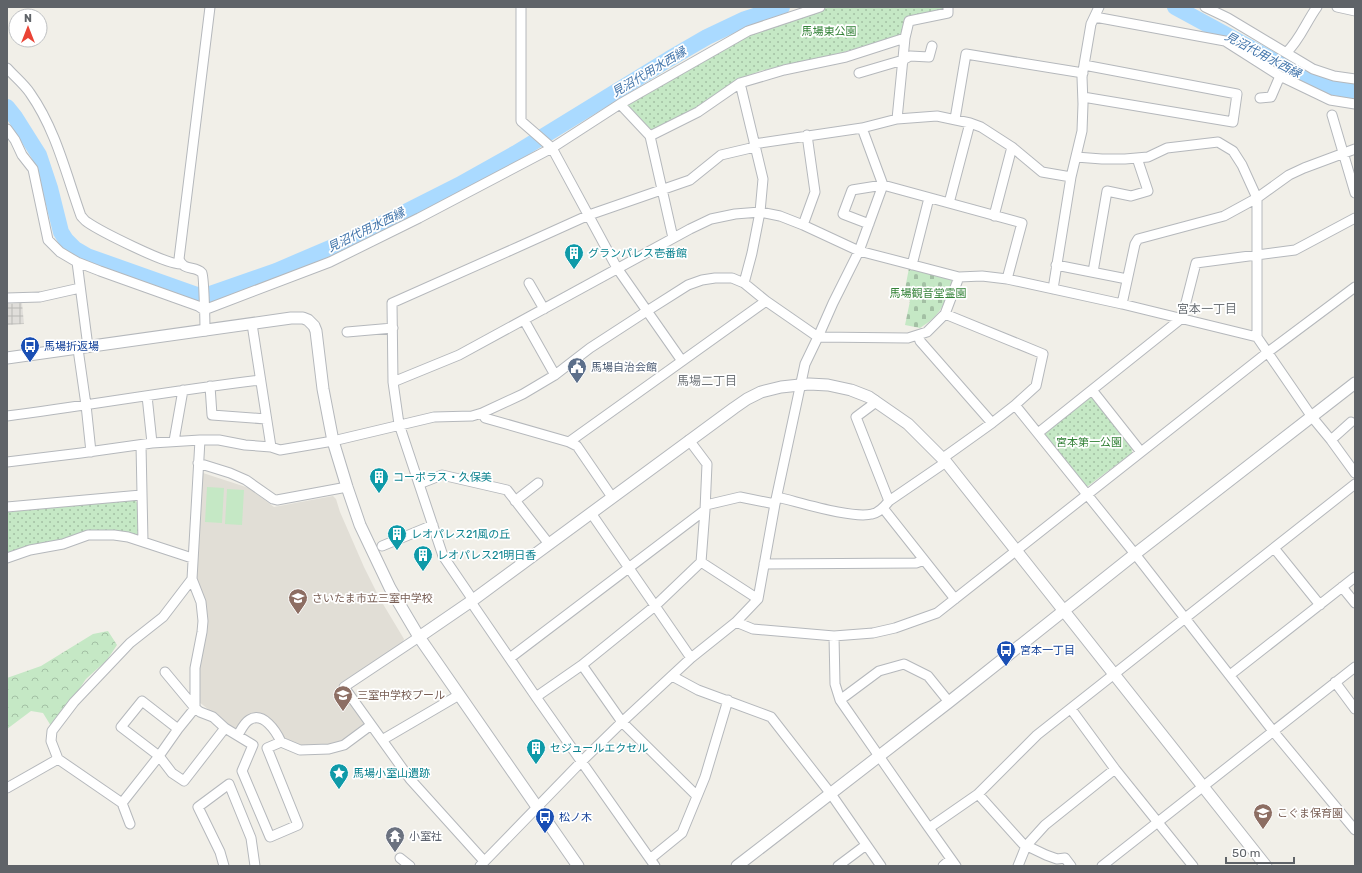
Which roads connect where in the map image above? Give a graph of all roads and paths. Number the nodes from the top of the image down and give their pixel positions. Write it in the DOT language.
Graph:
graph roads {
  1 [pos="210,7"];
  2 [pos="521,7"];
  3 [pos="820,7"];
  4 [pos="948,7"];
  5 [pos="1099,7"];
  6 [pos="1206,7"];
  7 [pos="1317,7"];
  8 [pos="1336,7"];
  9 [pos="1355,11"];
  10 [pos="1095,17"];
  11 [pos="905,38"];
  12 [pos="932,46"];
  13 [pos="1286,53"];
  14 [pos="902,60"];
  15 [pos="7,68"];
  16 [pos="1084,69"];
  17 [pos="859,73"];
  18 [pos="1280,76"];
  19 [pos="1355,79"];
  20 [pos="740,83"];
  21 [pos="1083,97"];
  22 [pos="1260,98"];
  23 [pos="620,104"];
  24 [pos="1355,104"];
  25 [pos="1331,107"];
  26 [pos="897,119"];
  27 [pos="955,119"];
  28 [pos="970,123"];
  29 [pos="862,128"];
  30 [pos="7,129"];
  31 [pos="807,135"];
  32 [pos="650,136"];
  33 [pos="755,145"];
  34 [pos="1012,147"];
  35 [pos="552,148"];
  36 [pos="1355,149"];
  37 [pos="1343,153"];
  38 [pos="1076,157"];
  39 [pos="1137,158"];
  40 [pos="1071,177"];
  41 [pos="883,185"];
  42 [pos="662,190"];
  43 [pos="1355,193"];
  44 [pos="929,198"];
  45 [pos="1257,198"];
  46 [pos="949,203"];
  47 [pos="760,212"];
  48 [pos="589,215"];
  49 [pos="994,216"];
  50 [pos="1355,218"];
  51 [pos="869,224"];
  52 [pos="803,225"];
  53 [pos="673,238"];
  54 [pos="859,251"];
  55 [pos="1257,255"];
  56 [pos="77,262"];
  57 [pos="181,264"];
  58 [pos="912,265"];
  59 [pos="1056,265"];
  60 [pos="617,268"];
  61 [pos="1092,272"];
  62 [pos="959,277"];
  63 [pos="1007,279"];
  64 [pos="1127,279"];
  65 [pos="529,283"];
  66 [pos="744,283"];
  67 [pos="1355,287"];
  68 [pos="80,288"];
  69 [pos="1053,289"];
  70 [pos="7,297"];
  71 [pos="766,301"];
  72 [pos="1122,304"];
  73 [pos="544,309"];
  74 [pos="204,310"];
  75 [pos="646,310"];
  76 [pos="945,314"];
  77 [pos="1182,318"];
  78 [pos="524,320"];
  79 [pos="252,324"];
  80 [pos="393,328"];
  81 [pos="205,331"];
  82 [pos="347,332"];
  83 [pos="918,335"];
  84 [pos="818,337"];
  85 [pos="1257,337"];
  86 [pos="83,348"];
  87 [pos="1268,352"];
  88 [pos="7,358"];
  89 [pos="682,361"];
  90 [pos="555,375"];
  91 [pos="260,380"];
  92 [pos="393,382"];
  93 [pos="1355,383"];
  94 [pos="801,385"];
  95 [pos="210,386"];
  96 [pos="184,390"];
  97 [pos="1092,390"];
  98 [pos="147,396"];
  99 [pos="875,400"];
  100 [pos="86,405"];
  101 [pos="1015,405"];
  102 [pos="482,413"];
  103 [pos="7,416"];
  104 [pos="1312,417"];
  105 [pos="266,419"];
  106 [pos="1351,422"];
  107 [pos="992,423"];
  108 [pos="399,424"];
  109 [pos="1038,433"];
  110 [pos="200,440"];
  111 [pos="688,440"];
  112 [pos="1331,440"];
  113 [pos="174,441"];
  114 [pos="333,441"];
  115 [pos="569,442"];
  116 [pos="152,443"];
  117 [pos="141,445"];
  118 [pos="271,447"];
  119 [pos="91,452"];
  120 [pos="1141,452"];
  121 [pos="945,460"];
  122 [pos="7,462"];
  123 [pos="198,463"];
  124 [pos="1355,473"];
  125 [pos="538,483"];
  126 [pos="418,484"];
  127 [pos="1355,484"];
  128 [pos="347,487"];
  129 [pos="1087,494"];
  130 [pos="141,495"];
  131 [pos="612,497"];
  132 [pos="776,500"];
  133 [pos="515,501"];
  134 [pos="886,504"];
  135 [pos="7,507"];
  136 [pos="705,508"];
  137 [pos="591,513"];
  138 [pos="433,525"];
  139 [pos="143,541"];
  140 [pos="549,544"];
  141 [pos="382,546"];
  142 [pos="1274,548"];
  143 [pos="1017,549"];
  144 [pos="1135,554"];
  145 [pos="7,558"];
  146 [pos="192,558"];
  147 [pos="924,560"];
  148 [pos="701,562"];
  149 [pos="764,564"];
  150 [pos="629,568"];
  151 [pos="1355,577"];
  152 [pos="192,579"];
  153 [pos="1342,587"];
  154 [pos="758,599"];
  155 [pos="955,599"];
  156 [pos="472,601"];
  157 [pos="1355,603"];
  158 [pos="1320,604"];
  159 [pos="655,606"];
  160 [pos="1065,611"];
  161 [pos="1184,618"];
  162 [pos="736,622"];
  163 [pos="834,636"];
  164 [pos="419,637"];
  165 [pos="510,658"];
  166 [pos="691,658"];
  167 [pos="582,665"];
  168 [pos="1355,667"];
  169 [pos="165,672"];
  170 [pos="1115,674"];
  171 [pos="1230,675"];
  172 [pos="672,676"];
  173 [pos="1335,682"];
  174 [pos="459,695"];
  175 [pos="536,697"];
  176 [pos="728,700"];
  177 [pos="840,700"];
  178 [pos="950,702"];
  179 [pos="195,708"];
  180 [pos="1355,708"];
  181 [pos="1071,709"];
  182 [pos="622,722"];
  183 [pos="371,725"];
  184 [pos="225,728"];
  185 [pos="178,729"];
  186 [pos="1273,731"];
  187 [pos="238,735"];
  188 [pos="382,740"];
  189 [pos="281,742"];
  190 [pos="159,756"];
  191 [pos="879,757"];
  192 [pos="58,759"];
  193 [pos="581,762"];
  194 [pos="1115,769"];
  195 [pos="1204,787"];
  196 [pos="7,788"];
  197 [pos="831,794"];
  198 [pos="978,794"];
  199 [pos="697,796"];
  200 [pos="122,803"];
  201 [pos="537,807"];
  202 [pos="1158,822"];
  203 [pos="130,824"];
  204 [pos="929,828"];
  205 [pos="1355,830"];
  206 [pos="866,845"];
  207 [pos="1026,846"];
  208 [pos="400,858"];
  209 [pos="652,863"];
  210 [pos="953,863"];
  211 [pos="482,864"];
  212 [pos="224,866"];
  213 [pos="255,866"];
  214 [pos="410,866"];
  215 [pos="578,866"];
  216 [pos="737,866"];
  217 [pos="838,866"];
  218 [pos="881,866"];
  219 [pos="943,866"];
  220 [pos="1018,866"];
  221 [pos="1072,866"];
  222 [pos="1102,866"];
  223 [pos="1193,866"];
  224 [pos="1266,866"];
  1 -- 57 [label="street"];
  2 -- 35 [label="street"];
  3 -- 23 [label="street"];
  4 -- 11 [label="street"];
  5 -- 10 [label="street"];
  6 -- 13 [label="street"];
  7 -- 13 [label="street"];
  8 -- 9 [label="street"];
  10 -- 16 [label="street"];
  10 -- 18 [label="street"];
  11 -- 14 [label="street"];
  11 -- 20 [label="street"];
  12 -- 14 [label="street"];
  13 -- 19 [label="street"];
  14 -- 17 [label="street"];
  14 -- 26 [label="street"];
  15 -- 57 [label="street"];
  16 -- 21 [label="street"];
  16 -- 21 [label="street"];
  16 -- 27 [label="street"];
  18 -- 22 [label="street"];
  18 -- 25 [label="street"];
  20 -- 32 [label="street"];
  20 -- 33 [label="street"];
  21 -- 38 [label="street"];
  23 -- 32 [label="street"];
  23 -- 35 [label="street"];
  24 -- 25 [label="street"];
  25 -- 37 [label="street"];
  26 -- 27 [label="street"];
  26 -- 29 [label="street"];
  27 -- 28 [label="street"];
  28 -- 34 [label="street"];
  28 -- 46 [label="street"];
  29 -- 31 [label="street"];
  29 -- 41 [label="street"];
  30 -- 56 [label="street"];
  31 -- 33 [label="street"];
  31 -- 52 [label="street"];
  32 -- 42 [label="street"];
  33 -- 42 [label="street"];
  33 -- 47 [label="street"];
  34 -- 40 [label="street"];
  34 -- 49 [label="street"];
  35 -- 48 [label="street"];
  35 -- 74 [label="street"];
  36 -- 37 [label="street"];
  37 -- 43 [label="street"];
  37 -- 45 [label="street"];
  38 -- 39 [label="street"];
  38 -- 40 [label="street"];
  39 -- 45 [label="street"];
  39 -- 61 [label="street"];
  40 -- 59 [label="street"];
  41 -- 44 [label="street"];
  41 -- 51 [label="street"];
  41 -- 51 [label="street"];
  42 -- 48 [label="street"];
  42 -- 53 [label="street"];
  44 -- 46 [label="street"];
  44 -- 58 [label="street"];
  45 -- 55 [label="street"];
  45 -- 64 [label="street"];
  46 -- 49 [label="street"];
  47 -- 52 [label="street"];
  47 -- 53 [label="street"];
  47 -- 66 [label="street"];
  48 -- 60 [label="street"];
  48 -- 80 [label="street"];
  49 -- 63 [label="street"];
  50 -- 55 [label="street"];
  51 -- 54 [label="street"];
  52 -- 54 [label="street"];
  53 -- 60 [label="street"];
  54 -- 58 [label="street"];
  54 -- 84 [label="street"];
  55 -- 77 [label="street"];
  55 -- 85 [label="street"];
  56 -- 68 [label="street"];
  56 -- 74 [label="street"];
  57 -- 74 [label="street"];
  58 -- 62 [label="street"];
  59 -- 61 [label="street"];
  59 -- 69 [label="street"];
  60 -- 73 [label="street"];
  60 -- 75 [label="street"];
  61 -- 64 [label="street"];
  62 -- 63 [label="street"];
  62 -- 76 [label="street"];
  63 -- 69 [label="street"];
  64 -- 72 [label="street"];
  65 -- 73 [label="street"];
  66 -- 71 [label="street"];
  66 -- 75 [label="street"];
  67 -- 87 [label="street"];
  68 -- 70 [label="street"];
  68 -- 86 [label="street"];
  69 -- 72 [label="street"];
  71 -- 84 [label="street"];
  71 -- 89 [label="street"];
  72 -- 77 [label="street"];
  73 -- 78 [label="street"];
  74 -- 81 [label="street"];
  75 -- 89 [label="street"];
  75 -- 90 [label="street"];
  76 -- 83 [label="street"];
  76 -- 101 [label="street"];
  77 -- 85 [label="street"];
  77 -- 97 [label="street"];
  78 -- 90 [label="street"];
  78 -- 92 [label="street"];
  79 -- 81 [label="street"];
  79 -- 91 [label="street"];
  79 -- 114 [label="street"];
  80 -- 82 [label="street"];
  80 -- 92 [label="street"];
  81 -- 86 [label="street"];
  83 -- 84 [label="street"];
  83 -- 107 [label="street"];
  84 -- 94 [label="street"];
  85 -- 87 [label="street"];
  86 -- 88 [label="street"];
  86 -- 100 [label="street"];
  87 -- 104 [label="street"];
  87 -- 120 [label="street"];
  89 -- 115 [label="street"];
  90 -- 102 [label="street"];
  91 -- 95 [label="street"];
  91 -- 105 [label="street"];
  92 -- 108 [label="street"];
  93 -- 104 [label="street"];
  94 -- 99 [label="street"];
  94 -- 111 [label="street"];
  94 -- 132 [label="street"];
  95 -- 96 [label="street"];
  95 -- 105 [label="street"];
  96 -- 98 [label="street"];
  96 -- 113 [label="street"];
  97 -- 109 [label="street"];
  97 -- 120 [label="street"];
  98 -- 100 [label="street"];
  98 -- 116 [label="street"];
  99 -- 121 [label="street"];
  99 -- 134 [label="street"];
  100 -- 103 [label="street"];
  100 -- 119 [label="street"];
  101 -- 107 [label="street"];
  101 -- 109 [label="street"];
  102 -- 108 [label="street"];
  102 -- 115 [label="street"];
  104 -- 112 [label="street"];
  104 -- 144 [label="street"];
  105 -- 118 [label="street"];
  106 -- 112 [label="street"];
  107 -- 121 [label="street"];
  108 -- 114 [label="street"];
  108 -- 126 [label="street"];
  109 -- 129 [label="street"];
  110 -- 113 [label="street"];
  110 -- 118 [label="street"];
  110 -- 123 [label="street"];
  111 -- 131 [label="street"];
  111 -- 136 [label="street"];
  112 -- 124 [label="street"];
  113 -- 116 [label="street"];
  114 -- 118 [label="street"];
  114 -- 128 [label="street"];
  115 -- 131 [label="street"];
  116 -- 117 [label="street"];
  117 -- 119 [label="street"];
  117 -- 130 [label="street"];
  119 -- 122 [label="street"];
  120 -- 129 [label="street"];
  121 -- 134 [label="street"];
  121 -- 143 [label="street"];
  123 -- 128 [label="street"];
  123 -- 146 [label="street"];
  125 -- 133 [label="street"];
  126 -- 133 [label="street"];
  126 -- 138 [label="street"];
  127 -- 142 [label="street"];
  128 -- 164 [label="street"];
  129 -- 143 [label="street"];
  129 -- 144 [label="street"];
  130 -- 135 [label="street"];
  130 -- 139 [label="street"];
  131 -- 137 [label="street"];
  132 -- 134 [label="street"];
  132 -- 136 [label="street"];
  132 -- 149 [label="street"];
  133 -- 140 [label="street"];
  134 -- 147 [label="street"];
  136 -- 148 [label="street"];
  136 -- 150 [label="street"];
  137 -- 140 [label="street"];
  137 -- 150 [label="street"];
  138 -- 141 [label="street"];
  138 -- 156 [label="street"];
  139 -- 145 [label="street"];
  139 -- 146 [label="street"];
  140 -- 156 [label="street"];
  142 -- 158 [label="street"];
  142 -- 161 [label="street"];
  143 -- 155 [label="street"];
  143 -- 160 [label="street"];
  144 -- 160 [label="street"];
  144 -- 161 [label="street"];
  146 -- 152 [label="street"];
  147 -- 149 [label="street"];
  147 -- 155 [label="street"];
  148 -- 154 [label="street"];
  148 -- 159 [label="street"];
  149 -- 154 [label="street"];
  150 -- 159 [label="street"];
  150 -- 165 [label="street"];
  151 -- 153 [label="street"];
  152 -- 179 [label="street"];
  152 -- 192 [label="street"];
  153 -- 157 [label="street"];
  153 -- 158 [label="street"];
  154 -- 162 [label="street"];
  155 -- 163 [label="street"];
  156 -- 164 [label="street"];
  156 -- 165 [label="street"];
  158 -- 171 [label="street"];
  159 -- 166 [label="street"];
  159 -- 167 [label="street"];
  160 -- 170 [label="street"];
  160 -- 178 [label="street"];
  161 -- 170 [label="street"];
  161 -- 171 [label="street"];
  162 -- 163 [label="street"];
  162 -- 166 [label="street"];
  163 -- 177 [label="street"];
  164 -- 174 [label="street"];
  164 -- 183 [label="street"];
  165 -- 175 [label="street"];
  166 -- 172 [label="street"];
  167 -- 175 [label="street"];
  167 -- 182 [label="street"];
  168 -- 173 [label="street"];
  169 -- 179 [label="street"];
  170 -- 181 [label="street"];
  170 -- 195 [label="street"];
  171 -- 186 [label="street"];
  172 -- 176 [label="street"];
  172 -- 182 [label="street"];
  173 -- 180 [label="street"];
  173 -- 186 [label="street"];
  174 -- 188 [label="street"];
  174 -- 201 [label="street"];
  175 -- 193 [label="street"];
  176 -- 197 [label="street"];
  176 -- 199 [label="street"];
  177 -- 178 [label="street"];
  177 -- 191 [label="street"];
  178 -- 191 [label="street"];
  179 -- 184 [label="street"];
  179 -- 185 [label="street"];
  181 -- 194 [label="street"];
  181 -- 198 [label="street"];
  182 -- 193 [label="street"];
  182 -- 199 [label="street"];
  183 -- 188 [label="street"];
  183 -- 189 [label="street"];
  184 -- 187 [label="street"];
  184 -- 190 [label="street"];
  185 -- 190 [label="street"];
  185 -- 190 [label="street"];
  186 -- 195 [label="street"];
  186 -- 205 [label="street"];
  187 -- 189 [label="street"];
  187 -- 189 [label="street"];
  188 -- 211 [label="street"];
  190 -- 200 [label="street"];
  191 -- 197 [label="street"];
  191 -- 204 [label="street"];
  192 -- 196 [label="street"];
  192 -- 200 [label="street"];
  193 -- 201 [label="street"];
  193 -- 209 [label="street"];
  194 -- 202 [label="street"];
  194 -- 207 [label="street"];
  195 -- 202 [label="street"];
  195 -- 224 [label="street"];
  197 -- 206 [label="street"];
  197 -- 216 [label="street"];
  198 -- 204 [label="street"];
  198 -- 207 [label="street"];
  199 -- 209 [label="street"];
  200 -- 203 [label="street"];
  201 -- 211 [label="street"];
  201 -- 215 [label="street"];
  202 -- 222 [label="street"];
  202 -- 223 [label="street"];
  204 -- 210 [label="street"];
  206 -- 217 [label="street"];
  206 -- 218 [label="street"];
  207 -- 220 [label="street"];
  207 -- 221 [label="street"];
  208 -- 214 [label="street"];
  210 -- 219 [label="street"];
  212 -- 213 [label="street"];
}
